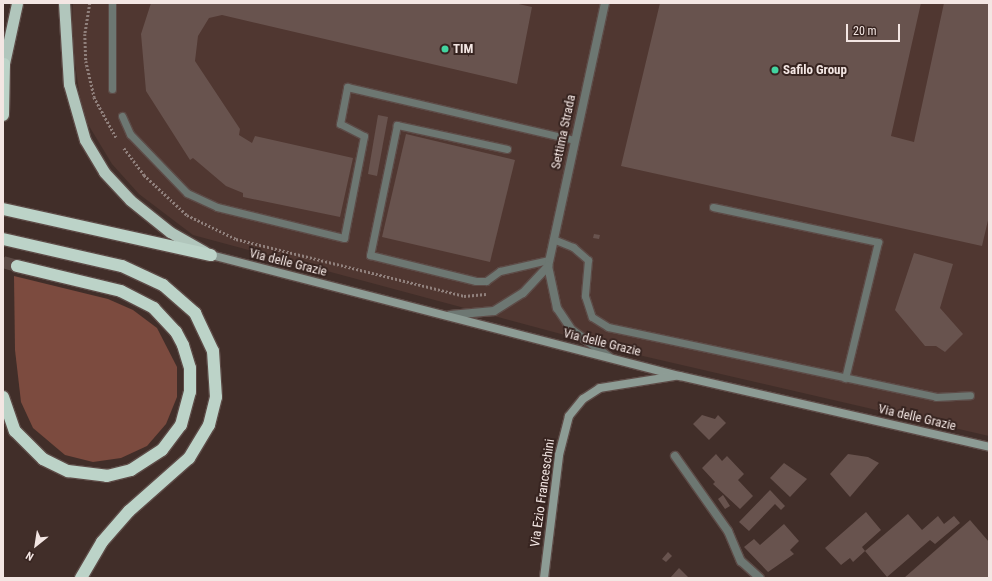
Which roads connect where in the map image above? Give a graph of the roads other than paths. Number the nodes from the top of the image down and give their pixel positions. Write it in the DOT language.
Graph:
graph roads {
  1 [pos="17,3"];
  2 [pos="64,3"];
  3 [pos="112,3"];
  4 [pos="605,3"];
  5 [pos="3,66"];
  6 [pos="112,89"];
  7 [pos="3,115"];
  8 [pos="122,116"];
  9 [pos="574,140"];
  10 [pos="507,149"];
  11 [pos="713,207"];
  12 [pos="3,209"];
  13 [pos="553,239"];
  14 [pos="3,240"];
  15 [pos="211,255"];
  16 [pos="548,263"];
  17 [pos="17,266"];
  18 [pos="441,315"];
  19 [pos="610,358"];
  20 [pos="680,376"];
  21 [pos="845,378"];
  22 [pos="970,395"];
  23 [pos="3,397"];
  24 [pos="989,446"];
  25 [pos="675,456"];
  26 [pos="81,578"];
  27 [pos="544,578"];
  28 [pos="760,578"];
  1 -- 5 [label="highway"];
  2 -- 15 [label="highway"];
  3 -- 6 [label="lane"];
  4 -- 9 [label="street, Settima Strada"];
  5 -- 7 [label="highway"];
  8 -- 9 [label="lane"];
  9 -- 13 [label="street, Settima Strada"];
  10 -- 16 [label="lane"];
  11 -- 21 [label="lane"];
  12 -- 15 [label="highway"];
  13 -- 16 [label="street, Settima Strada"];
  13 -- 21 [label="lane"];
  14 -- 26 [label="highway"];
  15 -- 18 [label="main road, Via delle Grazie"];
  16 -- 18 [label="street, Settima Strada"];
  16 -- 19 [label="street, Settima Strada"];
  17 -- 23 [label="highway"];
  18 -- 19 [label="main road, Via delle Grazie"];
  19 -- 20 [label="main road, Via delle Grazie"];
  20 -- 24 [label="main road, Via delle Grazie"];
  20 -- 27 [label="main road, Via Ezio Franceschini"];
  21 -- 22 [label="lane"];
  25 -- 28 [label="street"];
}
